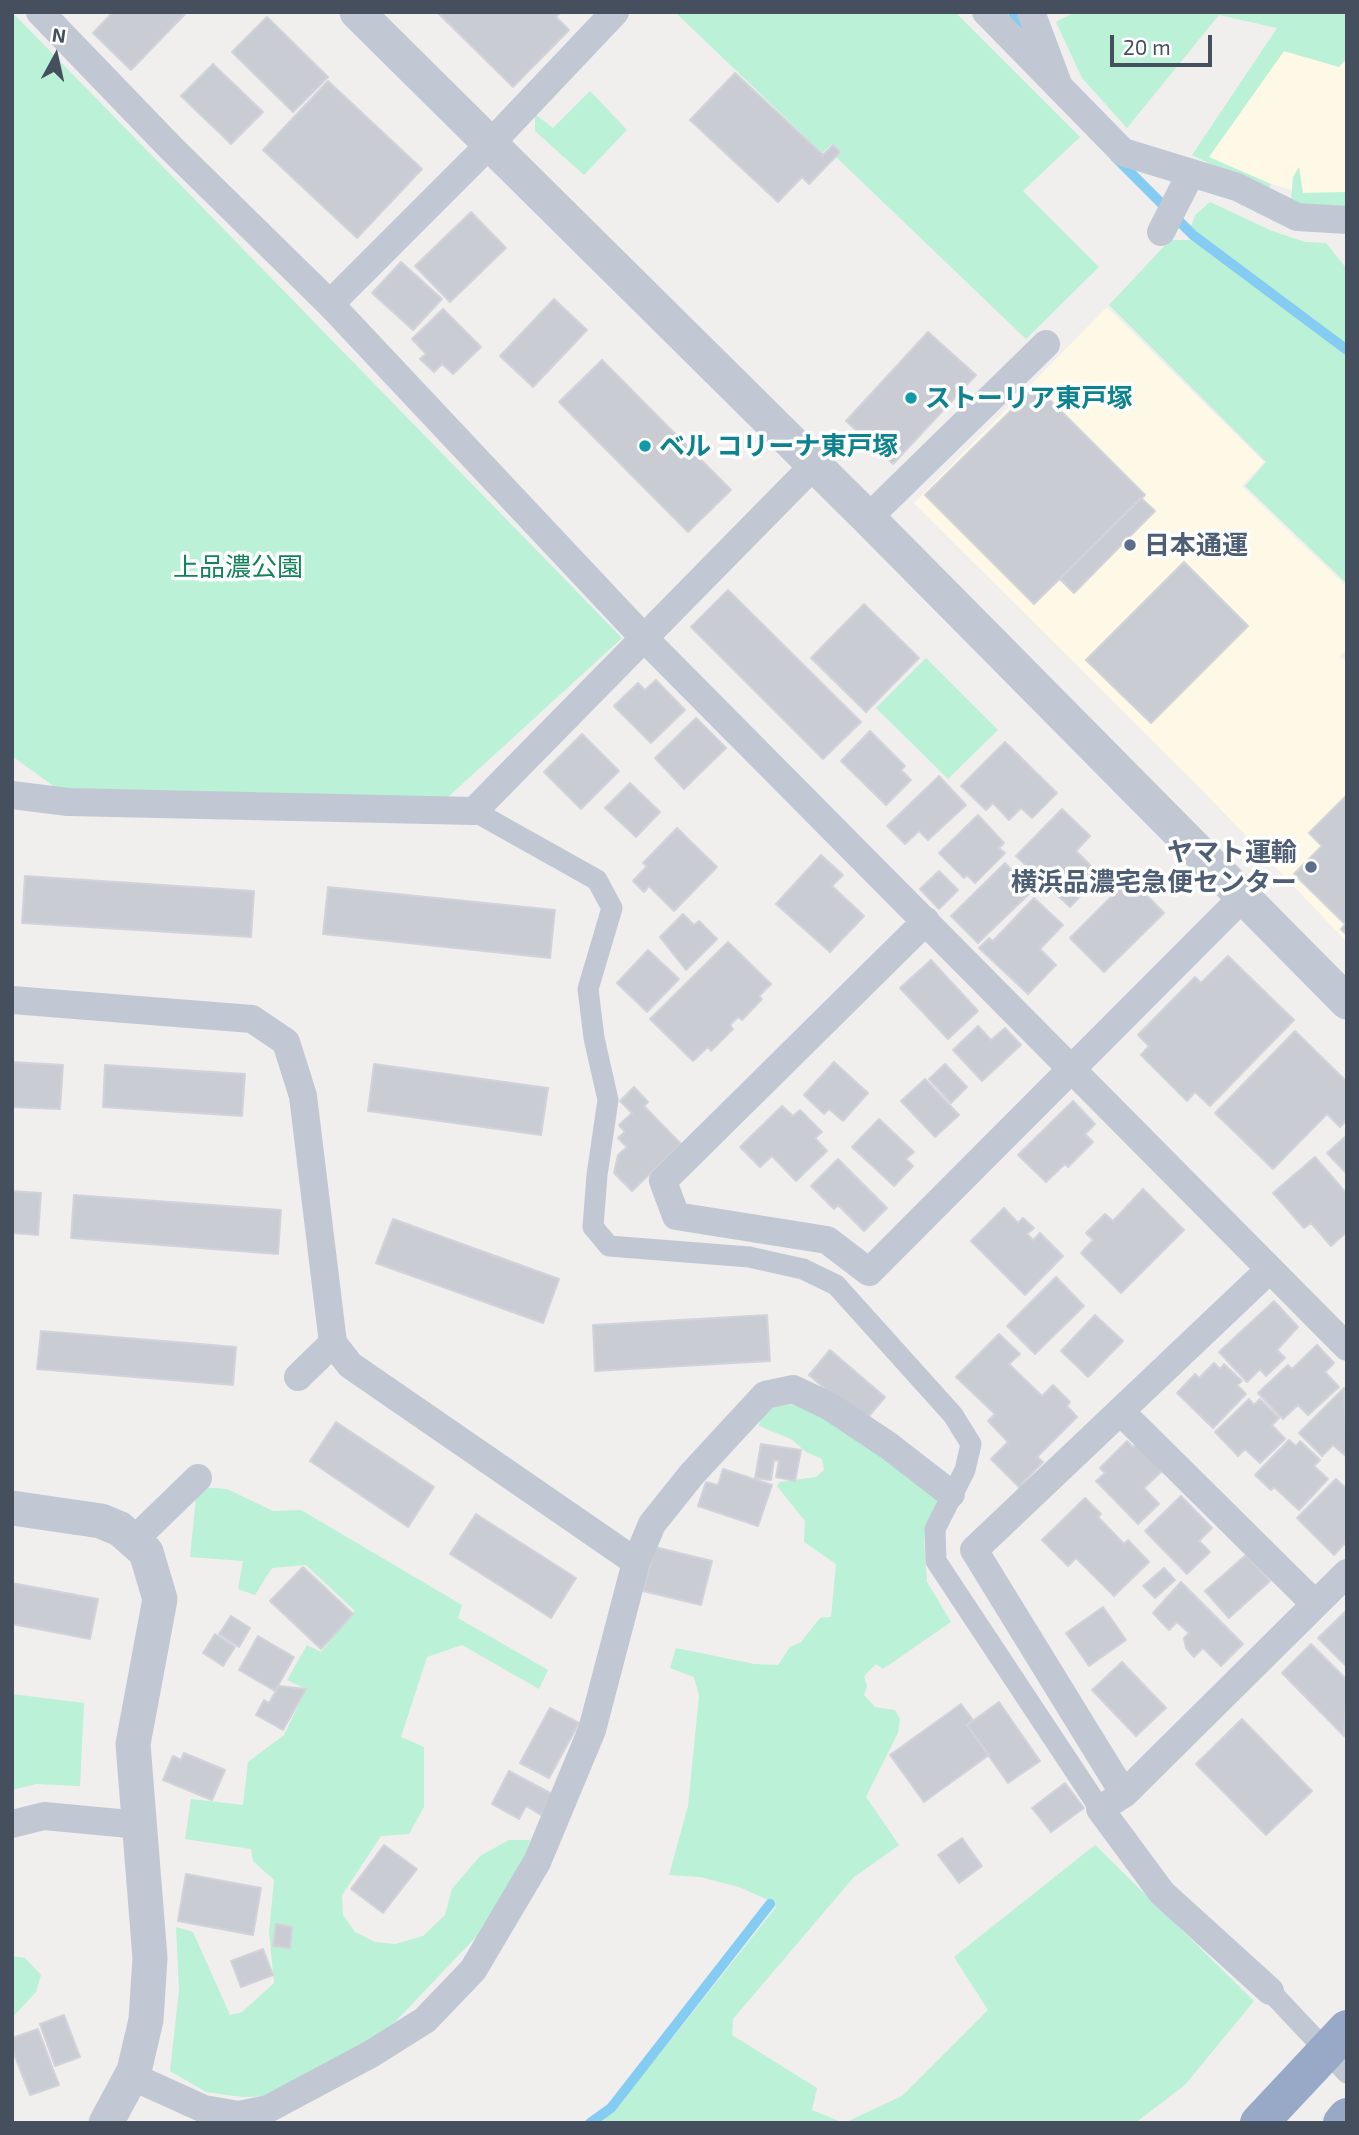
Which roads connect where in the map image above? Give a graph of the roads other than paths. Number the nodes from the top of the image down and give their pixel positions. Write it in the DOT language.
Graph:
graph roads {
  1 [pos="40,12"];
  2 [pos="357,12"];
  3 [pos="615,12"];
  4 [pos="986,12"];
  5 [pos="1031,12"];
  6 [pos="1060,90"];
  7 [pos="490,144"];
  8 [pos="1191,173"];
  9 [pos="1347,220"];
  10 [pos="1161,232"];
  11 [pos="330,304"];
  12 [pos="1046,344"];
  13 [pos="814,465"];
  14 [pos="868,518"];
  15 [pos="643,637"];
  16 [pos="12,795"];
  17 [pos="474,811"];
  18 [pos="1243,897"];
  19 [pos="926,921"];
  20 [pos="12,1000"];
  21 [pos="1347,1002"];
  22 [pos="1072,1068"];
  23 [pos="1269,1270"];
  24 [pos="333,1343"];
  25 [pos="1347,1347"];
  26 [pos="298,1377"];
  27 [pos="1120,1411"];
  28 [pos="198,1478"];
  29 [pos="951,1494"];
  30 [pos="12,1508"];
  31 [pos="133,1541"];
  32 [pos="974,1550"];
  33 [pos="636,1562"];
  34 [pos="1347,1573"];
  35 [pos="948,1579"];
  36 [pos="1315,1604"];
  37 [pos="1124,1794"];
  38 [pos="1100,1809"];
  39 [pos="12,1824"];
  40 [pos="140,1825"];
  41 [pos="1270,1991"];
  42 [pos="1347,2029"];
  43 [pos="1347,2073"];
  44 [pos="131,2076"];
  45 [pos="1347,2117"];
  46 [pos="106,2123"];
  47 [pos="1259,2123"];
  48 [pos="1342,2123"];
  1 -- 11 [label="street"];
  2 -- 7 [label="street"];
  3 -- 7 [label="street"];
  4 -- 6 [label="street"];
  5 -- 6 [label="street"];
  6 -- 8 [label="street"];
  7 -- 11 [label="street"];
  7 -- 13 [label="street"];
  8 -- 9 [label="street"];
  8 -- 10 [label="street"];
  11 -- 15 [label="street"];
  12 -- 14 [label="street"];
  13 -- 14 [label="street"];
  13 -- 15 [label="street"];
  14 -- 18 [label="street"];
  15 -- 17 [label="street"];
  15 -- 19 [label="street"];
  16 -- 17 [label="street"];
  17 -- 29 [label="street"];
  18 -- 21 [label="street"];
  18 -- 22 [label="street"];
  19 -- 22 [label="street"];
  19 -- 22 [label="street"];
  20 -- 24 [label="street"];
  22 -- 23 [label="street"];
  23 -- 25 [label="street"];
  23 -- 27 [label="street"];
  24 -- 26 [label="street"];
  24 -- 33 [label="street"];
  27 -- 32 [label="street"];
  27 -- 36 [label="street"];
  28 -- 31 [label="street"];
  29 -- 33 [label="street"];
  29 -- 35 [label="street"];
  30 -- 31 [label="street"];
  31 -- 40 [label="street"];
  32 -- 35 [label="street"];
  32 -- 37 [label="street"];
  33 -- 44 [label="street"];
  34 -- 36 [label="street"];
  35 -- 38 [label="street"];
  36 -- 37 [label="street"];
  37 -- 38 [label="street"];
  38 -- 41 [label="street"];
  39 -- 40 [label="street"];
  40 -- 44 [label="street"];
  41 -- 43 [label="street"];
  42 -- 47 [label="highway"];
  44 -- 46 [label="street"];
  45 -- 48 [label="highway"];
}
